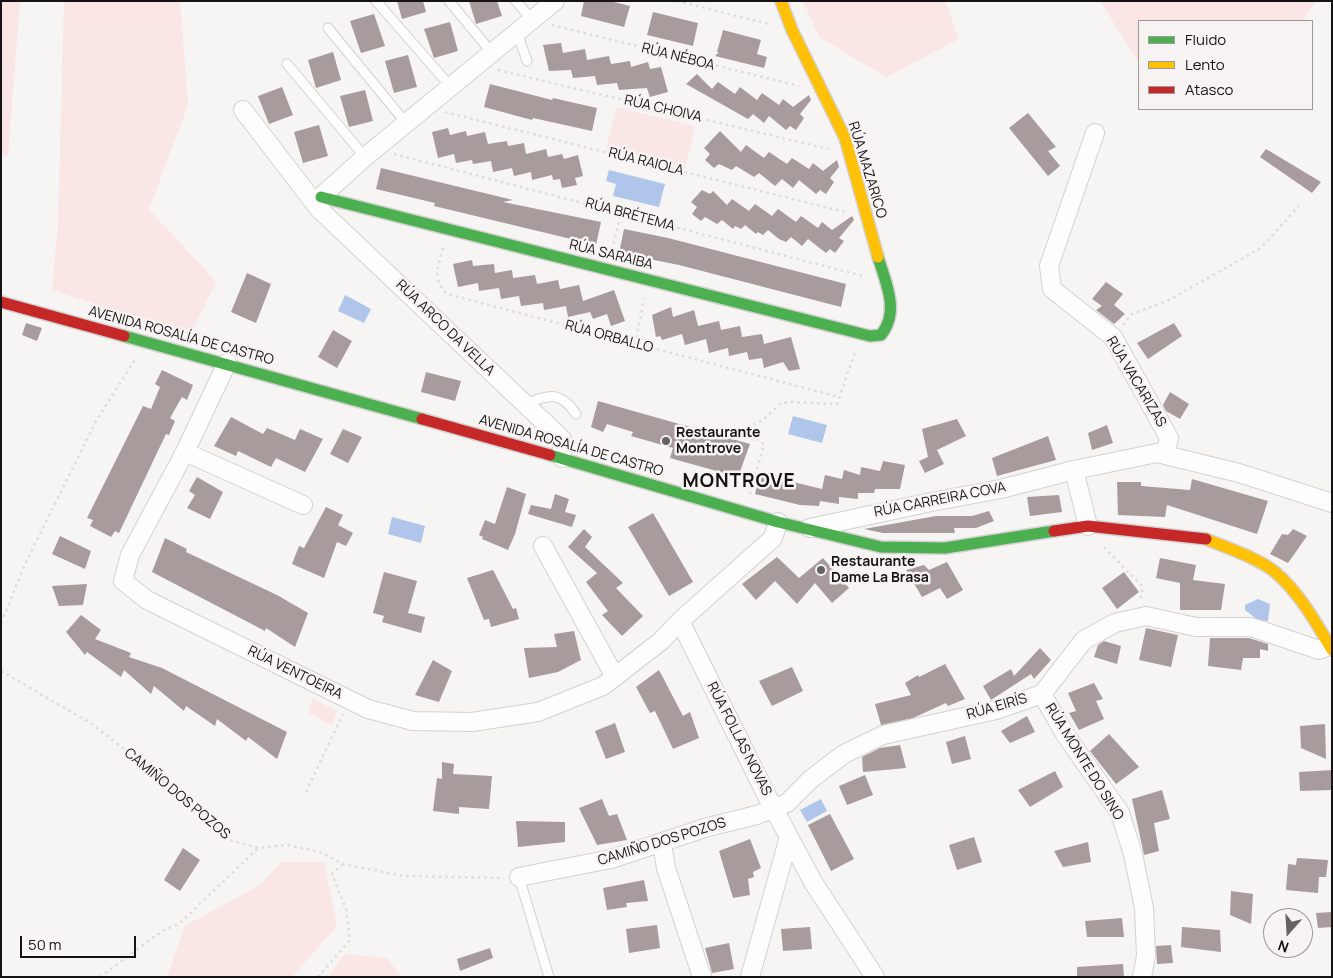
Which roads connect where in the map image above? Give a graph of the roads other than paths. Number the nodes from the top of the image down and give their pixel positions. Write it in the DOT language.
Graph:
graph roads {
  1 [pos="376,1"];
  2 [pos="449,1"];
  3 [pos="516,1"];
  4 [pos="555,1"];
  5 [pos="781,1"];
  6 [pos="532,20"];
  7 [pos="328,28"];
  8 [pos="517,33"];
  9 [pos="492,53"];
  10 [pos="527,61"];
  11 [pos="288,64"];
  12 [pos="450,86"];
  13 [pos="242,110"];
  14 [pos="406,123"];
  15 [pos="1094,133"];
  16 [pos="370,153"];
  17 [pos="318,200"];
  18 [pos="1,302"];
  19 [pos="889,326"];
  20 [pos="227,363"];
  21 [pos="525,404"];
  22 [pos="576,414"];
  23 [pos="186,452"];
  24 [pos="1166,455"];
  25 [pos="562,458"];
  26 [pos="1074,470"];
  27 [pos="1332,503"];
  28 [pos="304,505"];
  29 [pos="778,522"];
  30 [pos="1088,526"];
  31 [pos="806,529"];
  32 [pos="543,546"];
  33 [pos="680,620"];
  34 [pos="1330,648"];
  35 [pos="616,677"];
  36 [pos="1042,694"];
  37 [pos="773,808"];
  38 [pos="789,837"];
  39 [pos="662,844"];
  40 [pos="519,877"];
  41 [pos="549,977"];
  42 [pos="702,977"];
  43 [pos="750,977"];
  44 [pos="875,977"];
  45 [pos="1142,977"];
  1 -- 12 [label="lane"];
  2 -- 9 [label="lane"];
  3 -- 6 [label="lane"];
  4 -- 6 [label="street"];
  5 -- 19 [label="street, RÚA MAZARICO"];
  6 -- 8 [label="street"];
  7 -- 14 [label="lane"];
  8 -- 9 [label="street"];
  8 -- 10 [label="lane"];
  9 -- 12 [label="street"];
  11 -- 16 [label="lane"];
  12 -- 14 [label="street"];
  13 -- 17 [label="street, RÚA ARCO DA VELLA"];
  14 -- 16 [label="street"];
  15 -- 24 [label="street, RÚA VACARIZAS"];
  16 -- 17 [label="street"];
  17 -- 19 [label="street, RÚA SARAIBA"];
  17 -- 21 [label="street, RÚA ARCO DA VELLA"];
  18 -- 20 [label="street, AVENIDA ROSALÍA DE CASTRO"];
  20 -- 23 [label="street, RÚA VENTOEIRA"];
  20 -- 25 [label="street, AVENIDA ROSALÍA DE CASTRO"];
  21 -- 22 [label="lane"];
  21 -- 25 [label="street, RÚA ARCO DA VELLA"];
  23 -- 28 [label="street"];
  23 -- 35 [label="street, RÚA VENTOEIRA"];
  24 -- 26 [label="street, RÚA CARREIRA COVA"];
  24 -- 27 [label="street, RÚA CARREIRA COVA"];
  25 -- 29 [label="street, AVENIDA ROSALÍA DE CASTRO"];
  26 -- 30 [label="street"];
  26 -- 31 [label="street, RÚA CARREIRA COVA"];
  29 -- 31 [label="street, AVENIDA ROSALÍA DE CASTRO"];
  29 -- 33 [label="street"];
  30 -- 31 [label="street, AVENIDA ROSALÍA DE CASTRO"];
  30 -- 34 [label="street, AVENIDA ROSALÍA DE CASTRO"];
  32 -- 35 [label="street"];
  33 -- 35 [label="street, RÚA VENTOEIRA"];
  33 -- 37 [label="street, RÚA FOLLAS NOVAS"];
  34 -- 36 [label="street, RÚA EIRÍS"];
  36 -- 37 [label="street, RÚA EIRÍS"];
  36 -- 45 [label="street, RÚA MONTE DO SINO"];
  37 -- 38 [label="street, RÚA FOLLAS NOVAS"];
  37 -- 39 [label="street, CAMIÑO DOS POZOS"];
  38 -- 43 [label="street"];
  38 -- 44 [label="street, RÚA FOLLAS NOVAS"];
  39 -- 40 [label="street, CAMIÑO DOS POZOS"];
  39 -- 42 [label="street"];
  40 -- 41 [label="lane"];
}
